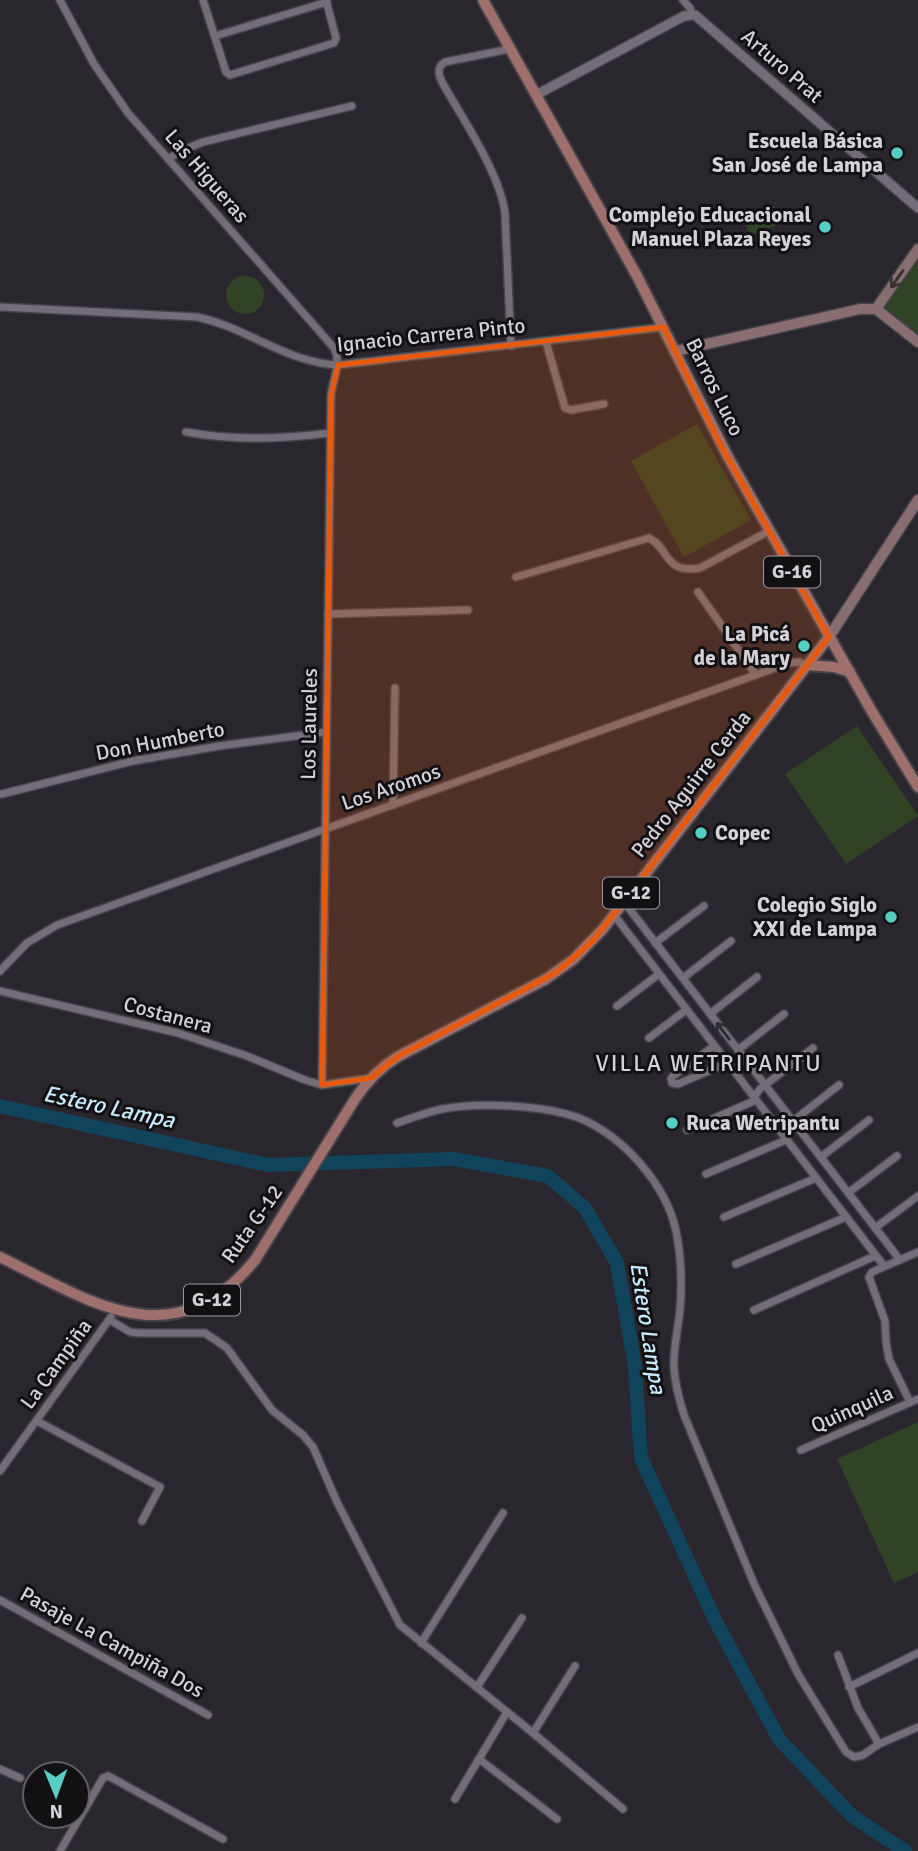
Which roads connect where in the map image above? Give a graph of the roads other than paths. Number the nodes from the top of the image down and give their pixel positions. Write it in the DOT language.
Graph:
graph roads {
  1 [pos="60,0"];
  2 [pos="204,0"];
  3 [pos="483,0"];
  4 [pos="683,0"];
  5 [pos="326,1"];
  6 [pos="692,14"];
  7 [pos="215,36"];
  8 [pos="510,49"];
  9 [pos="536,95"];
  10 [pos="352,106"];
  11 [pos="171,157"];
  12 [pos="918,208"];
  13 [pos="918,249"];
  14 [pos="0,307"];
  15 [pos="876,309"];
  16 [pos="664,327"];
  17 [pos="546,342"];
  18 [pos="918,342"];
  19 [pos="511,346"];
  20 [pos="676,351"];
  21 [pos="338,365"];
  22 [pos="604,404"];
  23 [pos="186,432"];
  24 [pos="330,433"];
  25 [pos="918,500"];
  26 [pos="769,531"];
  27 [pos="516,577"];
  28 [pos="698,592"];
  29 [pos="468,610"];
  30 [pos="332,613"];
  31 [pos="829,637"];
  32 [pos="807,665"];
  33 [pos="850,672"];
  34 [pos="756,676"];
  35 [pos="395,688"];
  36 [pos="326,732"];
  37 [pos="918,787"];
  38 [pos="2,794"];
  39 [pos="393,805"];
  40 [pos="325,829"];
  41 [pos="624,902"];
  42 [pos="704,906"];
  43 [pos="614,915"];
  44 [pos="653,939"];
  45 [pos="731,941"];
  46 [pos="638,946"];
  47 [pos="0,971"];
  48 [pos="659,974"];
  49 [pos="757,977"];
  50 [pos="683,978"];
  51 [pos="0,991"];
  52 [pos="617,1006"];
  53 [pos="686,1010"];
  54 [pos="710,1014"];
  55 [pos="784,1014"];
  56 [pos="649,1038"];
  57 [pos="714,1046"];
  58 [pos="813,1048"];
  59 [pos="738,1049"];
  60 [pos="727,1063"];
  61 [pos="759,1077"];
  62 [pos="371,1078"];
  63 [pos="322,1085"];
  64 [pos="839,1085"];
  65 [pos="766,1086"];
  66 [pos="746,1087"];
  67 [pos="755,1099"];
  68 [pos="869,1120"];
  69 [pos="793,1121"];
  70 [pos="397,1123"];
  71 [pos="687,1130"];
  72 [pos="786,1140"];
  73 [pos="897,1156"];
  74 [pos="821,1157"];
  75 [pos="706,1174"];
  76 [pos="816,1178"];
  77 [pos="848,1193"];
  78 [pos="918,1196"];
  79 [pos="724,1217"];
  80 [pos="846,1217"];
  81 [pos="876,1228"];
  82 [pos="884,1239"];
  83 [pos="873,1252"];
  84 [pos="918,1252"];
  85 [pos="0,1257"];
  86 [pos="900,1260"];
  87 [pos="736,1265"];
  88 [pos="884,1266"];
  89 [pos="754,1310"];
  90 [pos="112,1315"];
  91 [pos="918,1399"];
  92 [pos="910,1402"];
  93 [pos="37,1421"];
  94 [pos="801,1450"];
  95 [pos="0,1471"];
  96 [pos="503,1513"];
  97 [pos="142,1521"];
  98 [pos="0,1600"];
  99 [pos="522,1618"];
  100 [pos="421,1643"];
  101 [pos="918,1653"];
  102 [pos="838,1655"];
  103 [pos="575,1666"];
  104 [pos="477,1687"];
  105 [pos="849,1687"];
  106 [pos="507,1713"];
  107 [pos="208,1715"];
  108 [pos="918,1727"];
  109 [pos="533,1733"];
  110 [pos="879,1744"];
  111 [pos="479,1759"];
  112 [pos="0,1769"];
  113 [pos="20,1778"];
  114 [pos="454,1799"];
  115 [pos="623,1809"];
  116 [pos="558,1819"];
  117 [pos="223,1839"];
  118 [pos="60,1851"];
  1 -- 11 [label="street, Las Higueras"];
  2 -- 7 [label="street"];
  3 -- 8 [label="main road, Barros Luco / G-16"];
  4 -- 6 [label="street"];
  5 -- 7 [label="street"];
  5 -- 7 [label="street"];
  6 -- 9 [label="street"];
  6 -- 12 [label="street, Arturo Prat"];
  8 -- 9 [label="main road, Barros Luco / G-16"];
  8 -- 19 [label="street"];
  9 -- 16 [label="main road, Barros Luco / G-16"];
  10 -- 11 [label="street"];
  11 -- 21 [label="street, Las Higueras"];
  13 -- 15 [label="main road, one-way"];
  14 -- 21 [label="street, Ignacio Carrera Pinto"];
  15 -- 18 [label="main road"];
  15 -- 20 [label="main road"];
  16 -- 17 [label="street, Ignacio Carrera Pinto"];
  16 -- 20 [label="main road, Barros Luco / G-16"];
  17 -- 19 [label="street, Ignacio Carrera Pinto"];
  17 -- 22 [label="street"];
  19 -- 21 [label="street, Ignacio Carrera Pinto"];
  20 -- 26 [label="main road, Barros Luco / G-16"];
  21 -- 24 [label="street, Los Laureles"];
  23 -- 24 [label="street"];
  24 -- 30 [label="street, Los Laureles"];
  25 -- 31 [label="main road, Pedro Aguirre Cerda"];
  26 -- 27 [label="street"];
  26 -- 31 [label="main road, Barros Luco / G-16"];
  28 -- 34 [label="street"];
  29 -- 30 [label="street"];
  30 -- 36 [label="street, Los Laureles"];
  31 -- 32 [label="main road, Pedro Aguirre Cerda / G-12"];
  31 -- 33 [label="main road, Barros Luco / G-16"];
  32 -- 33 [label="main road"];
  32 -- 34 [label="street, Los Aromos"];
  32 -- 41 [label="main road, Pedro Aguirre Cerda / G-12"];
  33 -- 37 [label="main road, Barros Luco / G-16"];
  34 -- 39 [label="street, Los Aromos"];
  35 -- 39 [label="street"];
  36 -- 38 [label="street, Don Humberto"];
  36 -- 40 [label="street, Los Laureles"];
  39 -- 40 [label="street, Los Aromos"];
  40 -- 47 [label="street, Los Aromos"];
  40 -- 63 [label="street, Los Laureles"];
  41 -- 43 [label="main road, Pedro Aguirre Cerda / G-12"];
  41 -- 44 [label="street"];
  42 -- 44 [label="street"];
  43 -- 46 [label="street"];
  43 -- 62 [label="main road, Pedro Aguirre Cerda / G-12"];
  44 -- 46 [label="street"];
  44 -- 50 [label="street"];
  45 -- 50 [label="street"];
  46 -- 48 [label="street"];
  48 -- 52 [label="street"];
  48 -- 53 [label="street"];
  49 -- 54 [label="street"];
  50 -- 54 [label="street"];
  51 -- 63 [label="street, Costanera"];
  53 -- 56 [label="street"];
  53 -- 57 [label="street"];
  59 -- 54 [label="street, one-way"];
  55 -- 59 [label="street"];
  57 -- 60 [label="street"];
  57 -- 60 [label="street"];
  58 -- 65 [label="street"];
  59 -- 61 [label="street"];
  60 -- 66 [label="street"];
  61 -- 65 [label="street"];
  61 -- 66 [label="street"];
  62 -- 63 [label="street"];
  62 -- 90 [label="main road, Ruta G-12 / G-12"];
  64 -- 69 [label="street"];
  65 -- 67 [label="street"];
  65 -- 69 [label="street"];
  66 -- 67 [label="street"];
  67 -- 71 [label="street"];
  67 -- 72 [label="street"];
  68 -- 74 [label="street"];
  69 -- 74 [label="street"];
  70 -- 110 [label="street"];
  72 -- 75 [label="street"];
  72 -- 76 [label="street"];
  73 -- 77 [label="street"];
  74 -- 77 [label="street"];
  76 -- 79 [label="street"];
  76 -- 80 [label="street"];
  77 -- 81 [label="street"];
  78 -- 81 [label="street"];
  80 -- 83 [label="street"];
  80 -- 87 [label="street"];
  81 -- 82 [label="street"];
  82 -- 83 [label="street"];
  82 -- 86 [label="street"];
  83 -- 88 [label="street"];
  83 -- 89 [label="street"];
  84 -- 86 [label="street"];
  85 -- 90 [label="main road, Ruta G-12 / G-12"];
  86 -- 88 [label="street"];
  88 -- 92 [label="street"];
  90 -- 93 [label="street, La Campiña"];
  90 -- 100 [label="street"];
  91 -- 92 [label="street, Quinquila"];
  92 -- 94 [label="street, Quinquila"];
  93 -- 95 [label="street, La Campiña"];
  93 -- 97 [label="street"];
  96 -- 100 [label="street"];
  98 -- 107 [label="street, Pasaje La Campiña Dos"];
  99 -- 104 [label="street"];
  100 -- 104 [label="street"];
  101 -- 105 [label="street"];
  102 -- 105 [label="street"];
  103 -- 109 [label="street"];
  104 -- 106 [label="street"];
  105 -- 110 [label="street"];
  106 -- 109 [label="street"];
  106 -- 111 [label="street"];
  108 -- 110 [label="street"];
  109 -- 115 [label="street"];
  111 -- 114 [label="street"];
  111 -- 116 [label="street"];
  112 -- 113 [label="street"];
  117 -- 118 [label="street"];
}
